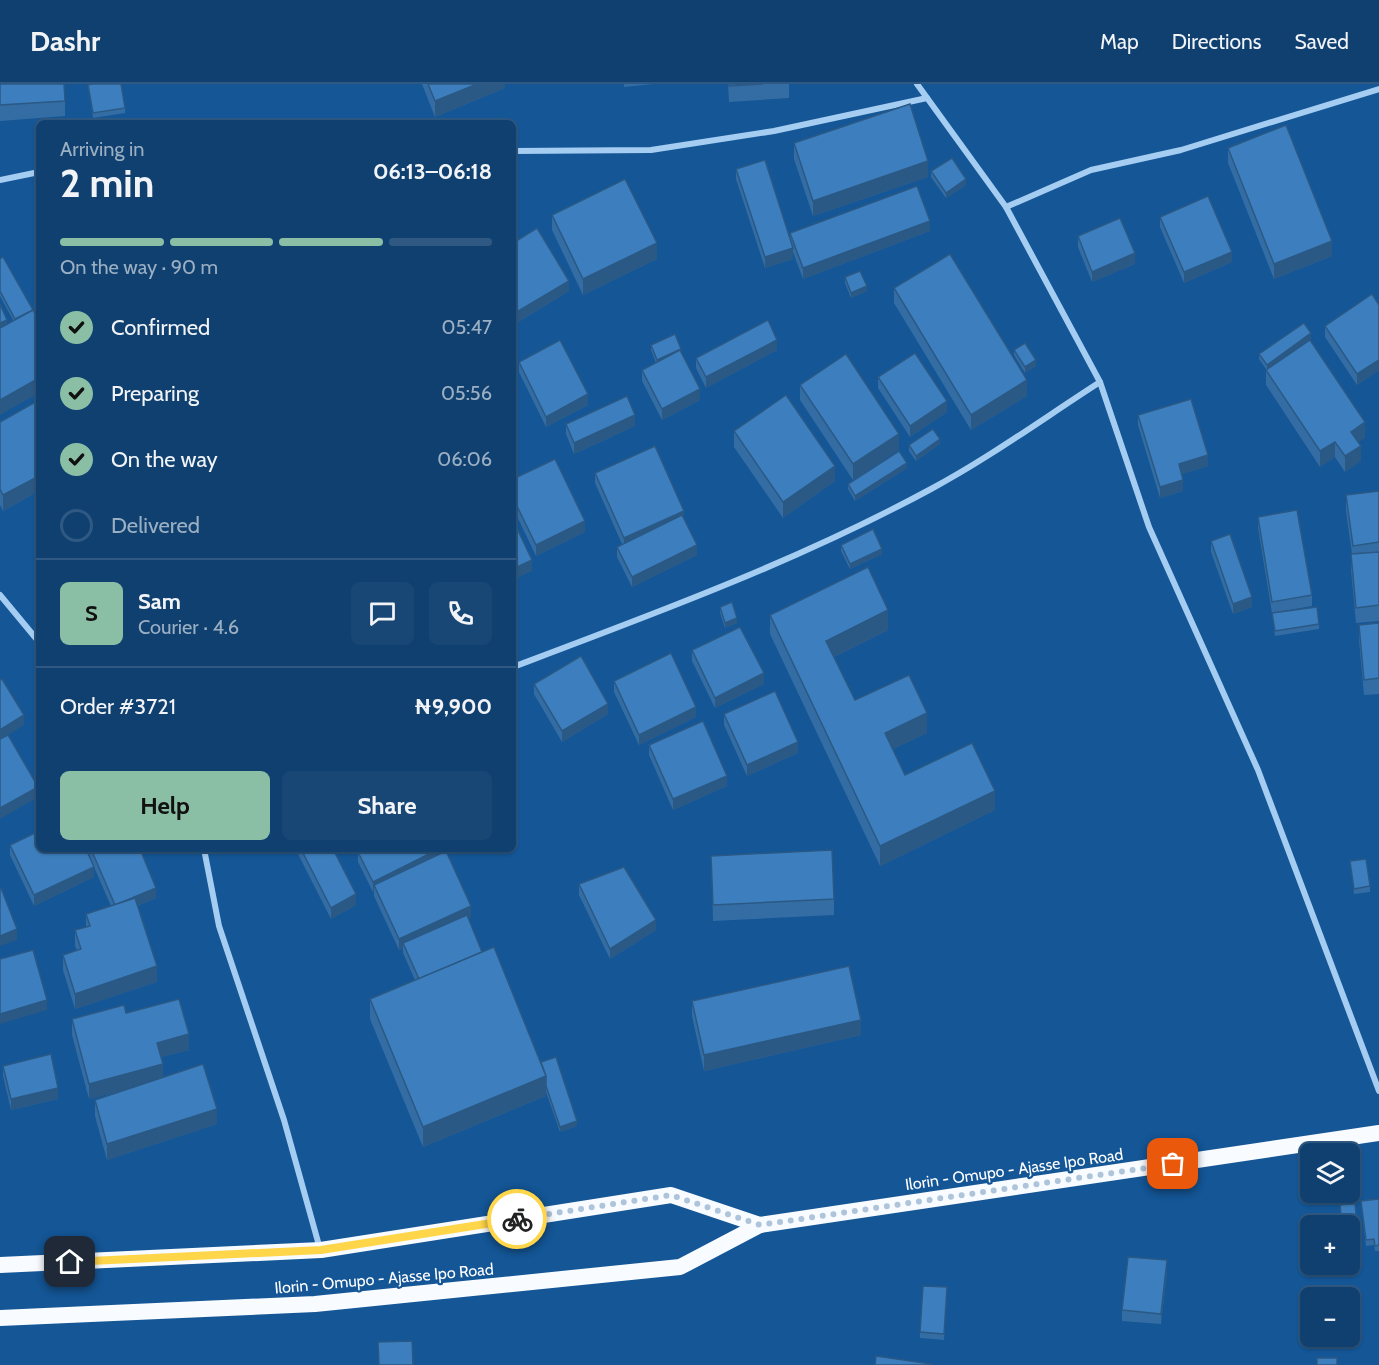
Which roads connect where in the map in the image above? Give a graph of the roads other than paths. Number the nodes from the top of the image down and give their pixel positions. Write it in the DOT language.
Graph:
graph roads {
  1 [pos="917,84"];
  2 [pos="1379,88"];
  3 [pos="927,98"];
  4 [pos="516,151"];
  5 [pos="36,173"];
  6 [pos="0,180"];
  7 [pos="1006,207"];
  8 [pos="1100,382"];
  9 [pos="0,595"];
  10 [pos="36,638"];
  11 [pos="516,666"];
  12 [pos="205,852"];
  13 [pos="1379,1091"];
  14 [pos="1379,1133"];
  15 [pos="760,1225"];
  16 [pos="321,1250"];
  17 [pos="0,1265"];
  18 [pos="0,1318"];
  1 -- 3 [label="street"];
  2 -- 7 [label="street"];
  3 -- 4 [label="street"];
  3 -- 7 [label="street"];
  5 -- 6 [label="street"];
  7 -- 8 [label="street"];
  8 -- 11 [label="street"];
  8 -- 13 [label="street"];
  9 -- 10 [label="street"];
  12 -- 16 [label="street"];
  14 -- 15 [label="highway, Ilorin - Omupo - Ajasse Ipo Road"];
  15 -- 16 [label="highway, Ilorin - Omupo - Ajasse Ipo Road"];
  15 -- 18 [label="highway, Ilorin - Omupo - Ajasse Ipo Road"];
  16 -- 17 [label="highway, Ilorin - Omupo - Ajasse Ipo Road"];
}
